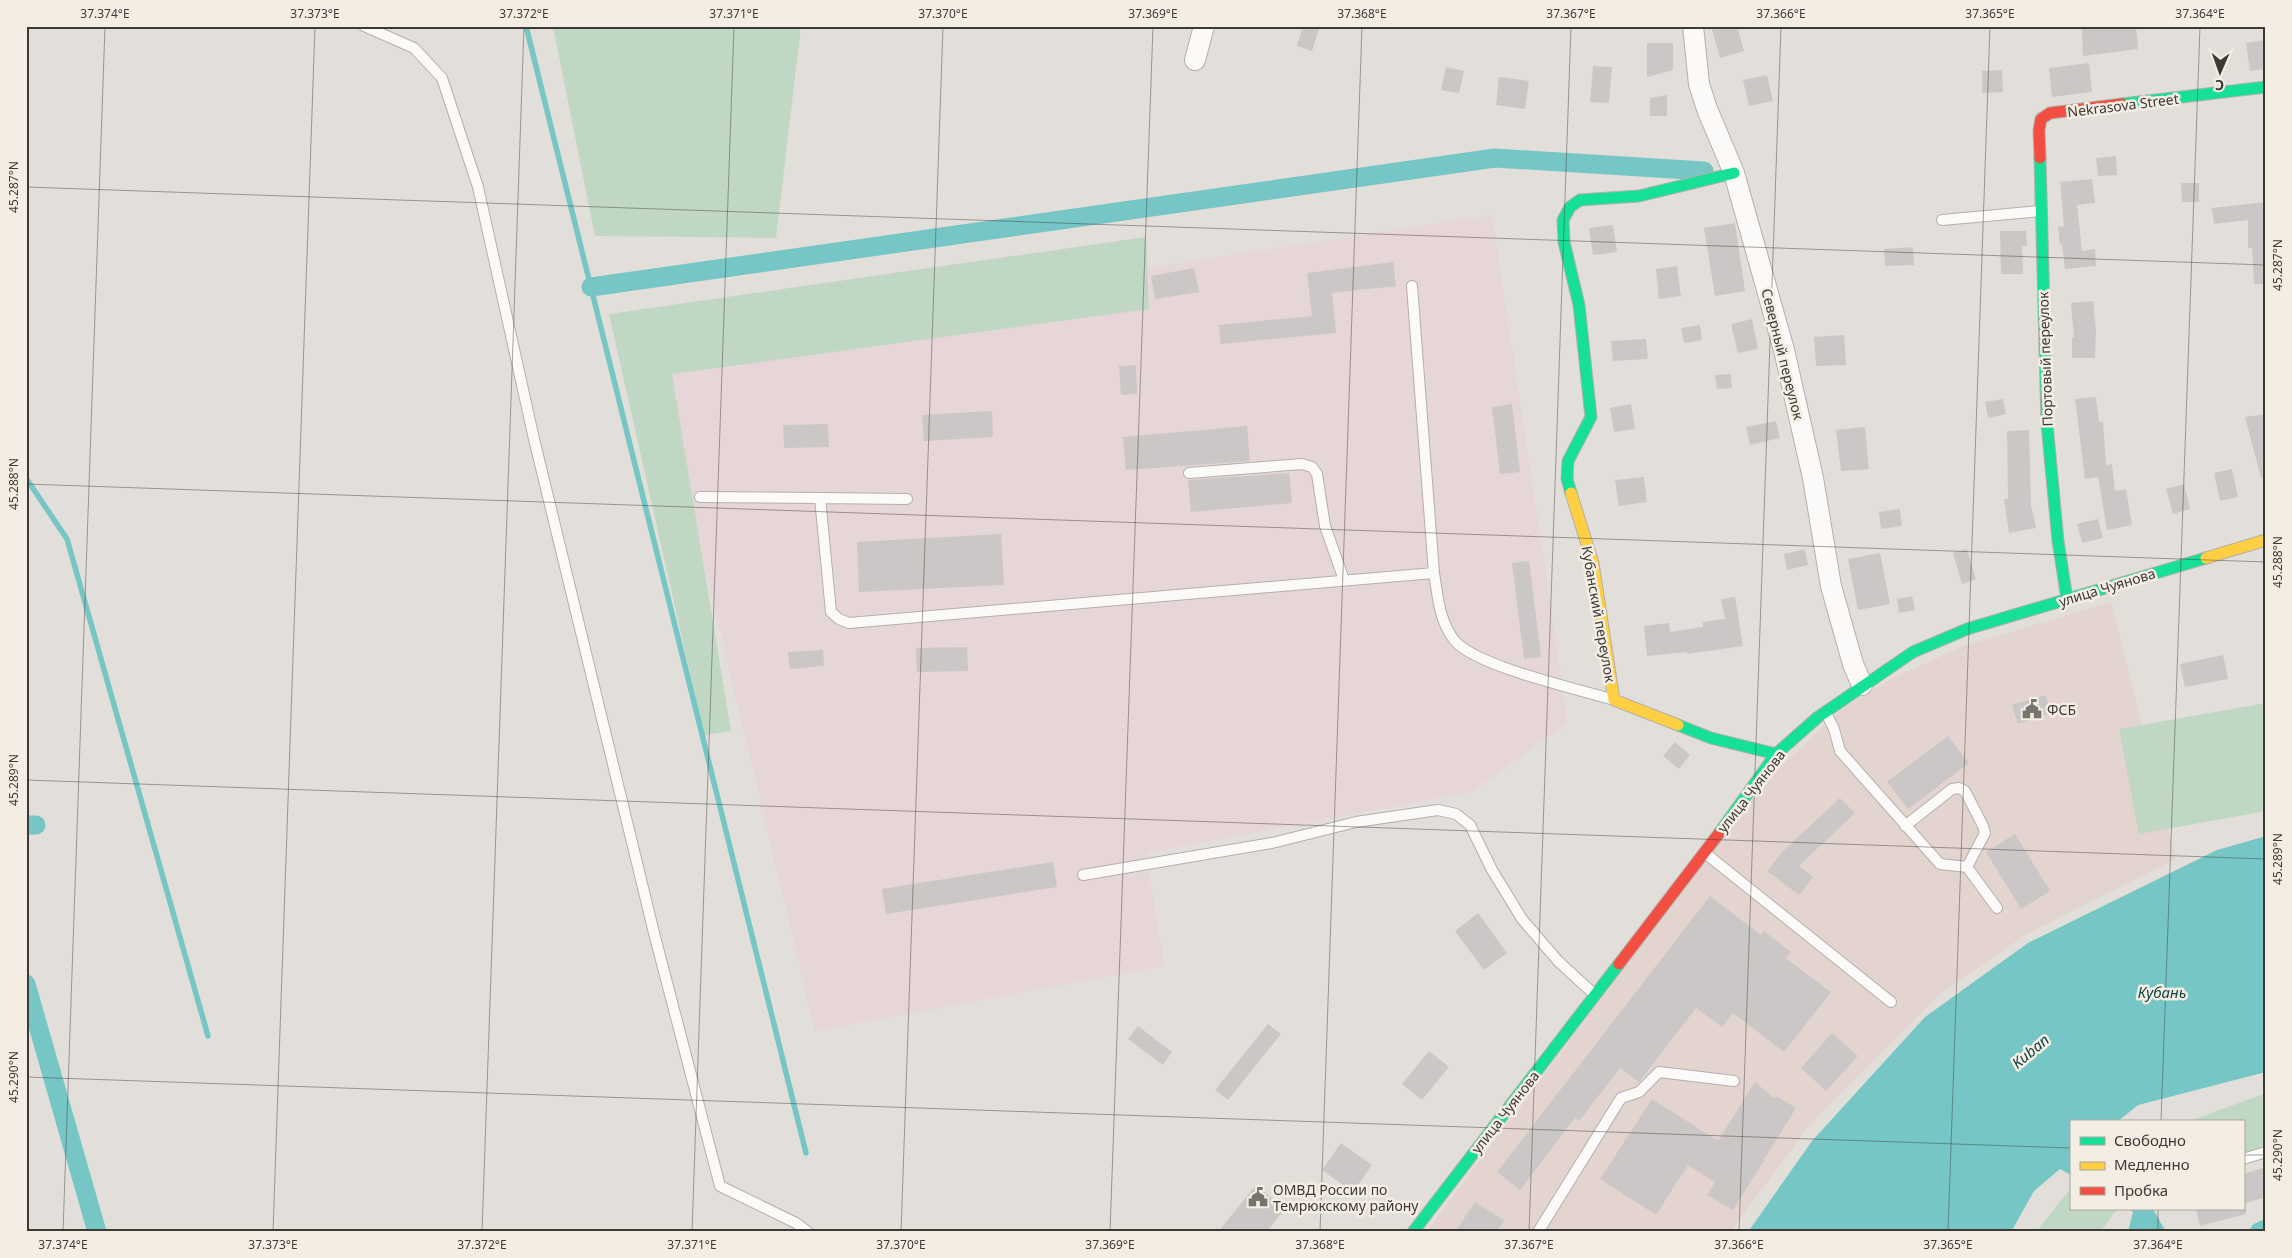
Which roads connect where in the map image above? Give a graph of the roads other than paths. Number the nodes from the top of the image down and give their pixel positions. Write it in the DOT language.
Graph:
graph roads {
  1 [pos="364,26"];
  2 [pos="1204,26"];
  3 [pos="1693,26"];
  4 [pos="1194,60"];
  5 [pos="2266,87"];
  6 [pos="2041,119"];
  7 [pos="1734,173"];
  8 [pos="2042,211"];
  9 [pos="1942,220"];
  10 [pos="1412,286"];
  11 [pos="1189,473"];
  12 [pos="700,497"];
  13 [pos="820,498"];
  14 [pos="907,499"];
  15 [pos="2266,540"];
  16 [pos="1434,573"];
  17 [pos="1344,580"];
  18 [pos="2067,599"];
  19 [pos="1862,685"];
  20 [pos="1614,700"];
  21 [pos="1826,712"];
  22 [pos="1776,754"];
  23 [pos="1905,826"];
  24 [pos="1704,852"];
  25 [pos="1966,866"];
  26 [pos="1083,876"];
  27 [pos="1997,908"];
  28 [pos="1596,996"];
  29 [pos="1892,1002"];
  30 [pos="1734,1081"];
  31 [pos="2266,1152"];
  32 [pos="2244,1159"];
  33 [pos="808,1232"];
  34 [pos="1413,1232"];
  35 [pos="1538,1232"];
  1 -- 33 [label="lane"];
  2 -- 4 [label="street"];
  3 -- 7 [label="street, Северный переулок"];
  5 -- 6 [label="street, Nekrasova Street"];
  6 -- 8 [label="street, Портовый переулок"];
  7 -- 19 [label="street, Северный переулок"];
  7 -- 20 [label="street, Кубанский переулок"];
  8 -- 9 [label="lane"];
  8 -- 18 [label="street, Портовый переулок"];
  10 -- 16 [label="lane"];
  11 -- 17 [label="lane"];
  12 -- 13 [label="lane"];
  13 -- 14 [label="lane"];
  13 -- 17 [label="lane"];
  15 -- 18 [label="street, улица Чуянова"];
  16 -- 17 [label="lane"];
  16 -- 20 [label="lane"];
  18 -- 19 [label="street, улица Чуянова"];
  19 -- 21 [label="street, улица Чуянова"];
  20 -- 22 [label="street, Кубанский переулок"];
  21 -- 22 [label="street, улица Чуянова"];
  21 -- 23 [label="lane"];
  22 -- 24 [label="street, улица Чуянова"];
  23 -- 25 [label="lane"];
  23 -- 25 [label="lane"];
  24 -- 28 [label="street, улица Чуянова"];
  24 -- 29 [label="lane"];
  25 -- 27 [label="lane"];
  26 -- 28 [label="lane"];
  28 -- 34 [label="street, улица Чуянова"];
  30 -- 35 [label="lane"];
  31 -- 32 [label="lane"];
}
